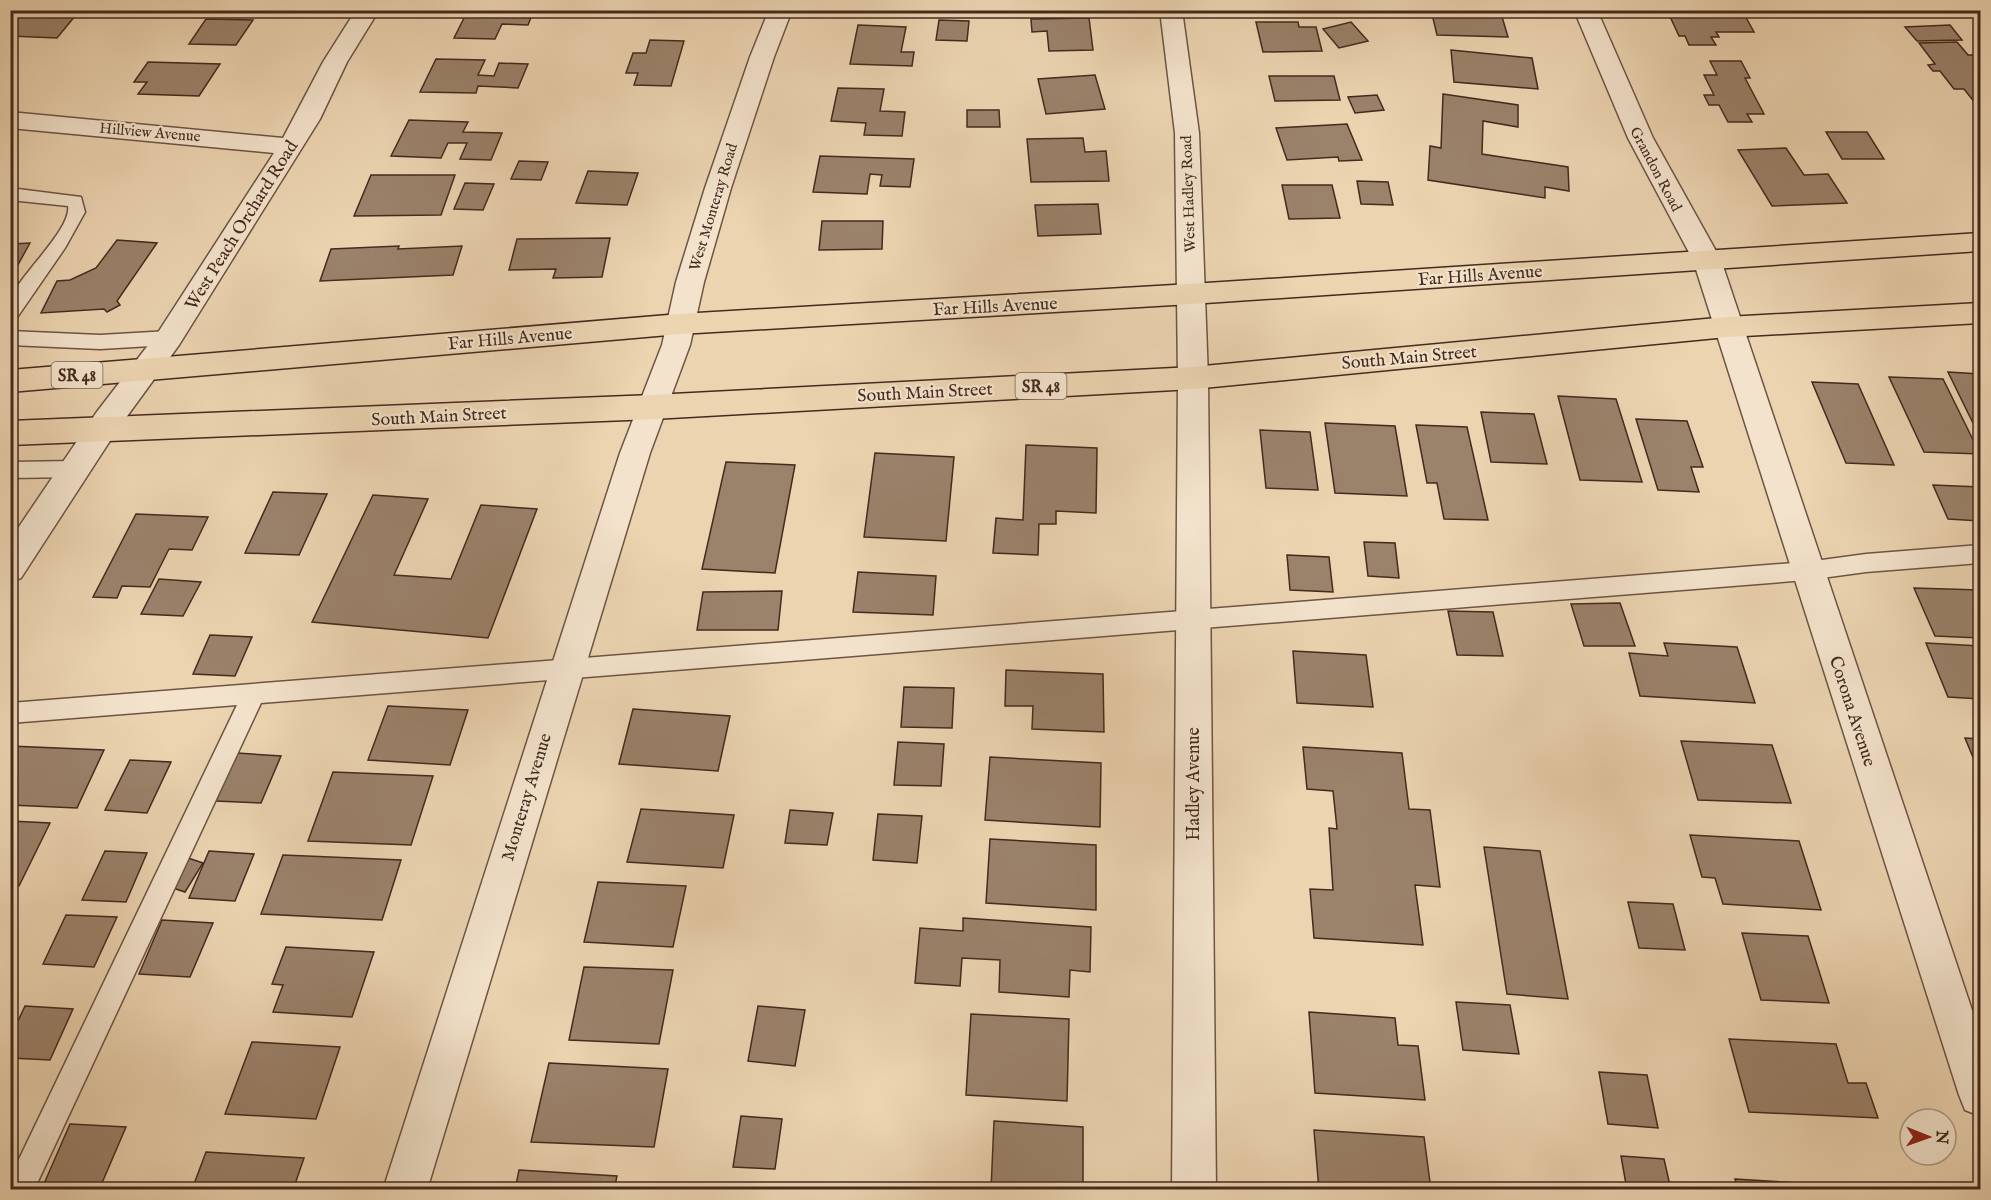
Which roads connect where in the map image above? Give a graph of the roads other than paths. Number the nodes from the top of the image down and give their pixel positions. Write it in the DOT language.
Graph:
graph roads {
  1 [pos="368,10"];
  2 [pos="782,10"];
  3 [pos="1171,10"];
  4 [pos="1584,10"];
  5 [pos="10,120"];
  6 [pos="290,147"];
  7 [pos="10,194"];
  8 [pos="1980,242"];
  9 [pos="1707,260"];
  10 [pos="1191,294"];
  11 [pos="1980,313"];
  12 [pos="10,314"];
  13 [pos="681,324"];
  14 [pos="1727,327"];
  15 [pos="10,338"];
  16 [pos="170,338"];
  17 [pos="143,370"];
  18 [pos="1193,378"];
  19 [pos="10,381"];
  20 [pos="653,407"];
  21 [pos="100,431"];
  22 [pos="10,433"];
  23 [pos="74,469"];
  24 [pos="10,470"];
  25 [pos="1980,554"];
  26 [pos="10,568"];
  27 [pos="1807,571"];
  28 [pos="1193,619"];
  29 [pos="566,669"];
  30 [pos="254,694"];
  31 [pos="10,713"];
  32 [pos="1980,1095"];
  33 [pos="19,1190"];
  34 [pos="405,1190"];
  35 [pos="1194,1190"];
  1 -- 6 [label="street, West Peach Orchard Road"];
  2 -- 13 [label="street, West Monteray Road"];
  3 -- 10 [label="street, West Hadley Road"];
  4 -- 9 [label="street, Grandon Road"];
  5 -- 6 [label="street, Hillview Avenue"];
  6 -- 16 [label="street, West Peach Orchard Road"];
  7 -- 12 [label="lane"];
  8 -- 9 [label="main road, Far Hills Avenue / SR 48"];
  9 -- 10 [label="main road, Far Hills Avenue / SR 48"];
  9 -- 14 [label="street, Grandon Road"];
  10 -- 13 [label="main road, Far Hills Avenue / SR 48"];
  10 -- 18 [label="street, West Hadley Road"];
  11 -- 14 [label="main road, South Main Street / SR 48"];
  13 -- 17 [label="main road, Far Hills Avenue / SR 48"];
  13 -- 20 [label="street, West Monteray Road"];
  14 -- 18 [label="main road, South Main Street / SR 48"];
  14 -- 27 [label="street, Corona Avenue"];
  15 -- 16 [label="lane"];
  16 -- 17 [label="street, West Peach Orchard Road"];
  17 -- 19 [label="main road, Far Hills Avenue / SR 48"];
  17 -- 21 [label="street, West Peach Orchard Road"];
  18 -- 20 [label="main road, South Main Street / SR 48"];
  18 -- 28 [label="street, Hadley Avenue"];
  20 -- 21 [label="main road, South Main Street / SR 48"];
  20 -- 29 [label="street, Monteray Avenue"];
  21 -- 22 [label="main road, South Main Street / SR 48"];
  21 -- 23 [label="street, West Peach Orchard Road"];
  23 -- 24 [label="lane"];
  23 -- 26 [label="street, West Peach Orchard Road"];
  25 -- 27 [label="lane"];
  27 -- 28 [label="lane"];
  27 -- 32 [label="street, Corona Avenue"];
  28 -- 29 [label="lane"];
  28 -- 35 [label="street, Hadley Avenue"];
  29 -- 30 [label="lane"];
  29 -- 34 [label="street, Monteray Avenue"];
  30 -- 31 [label="lane"];
  30 -- 33 [label="lane"];
}
